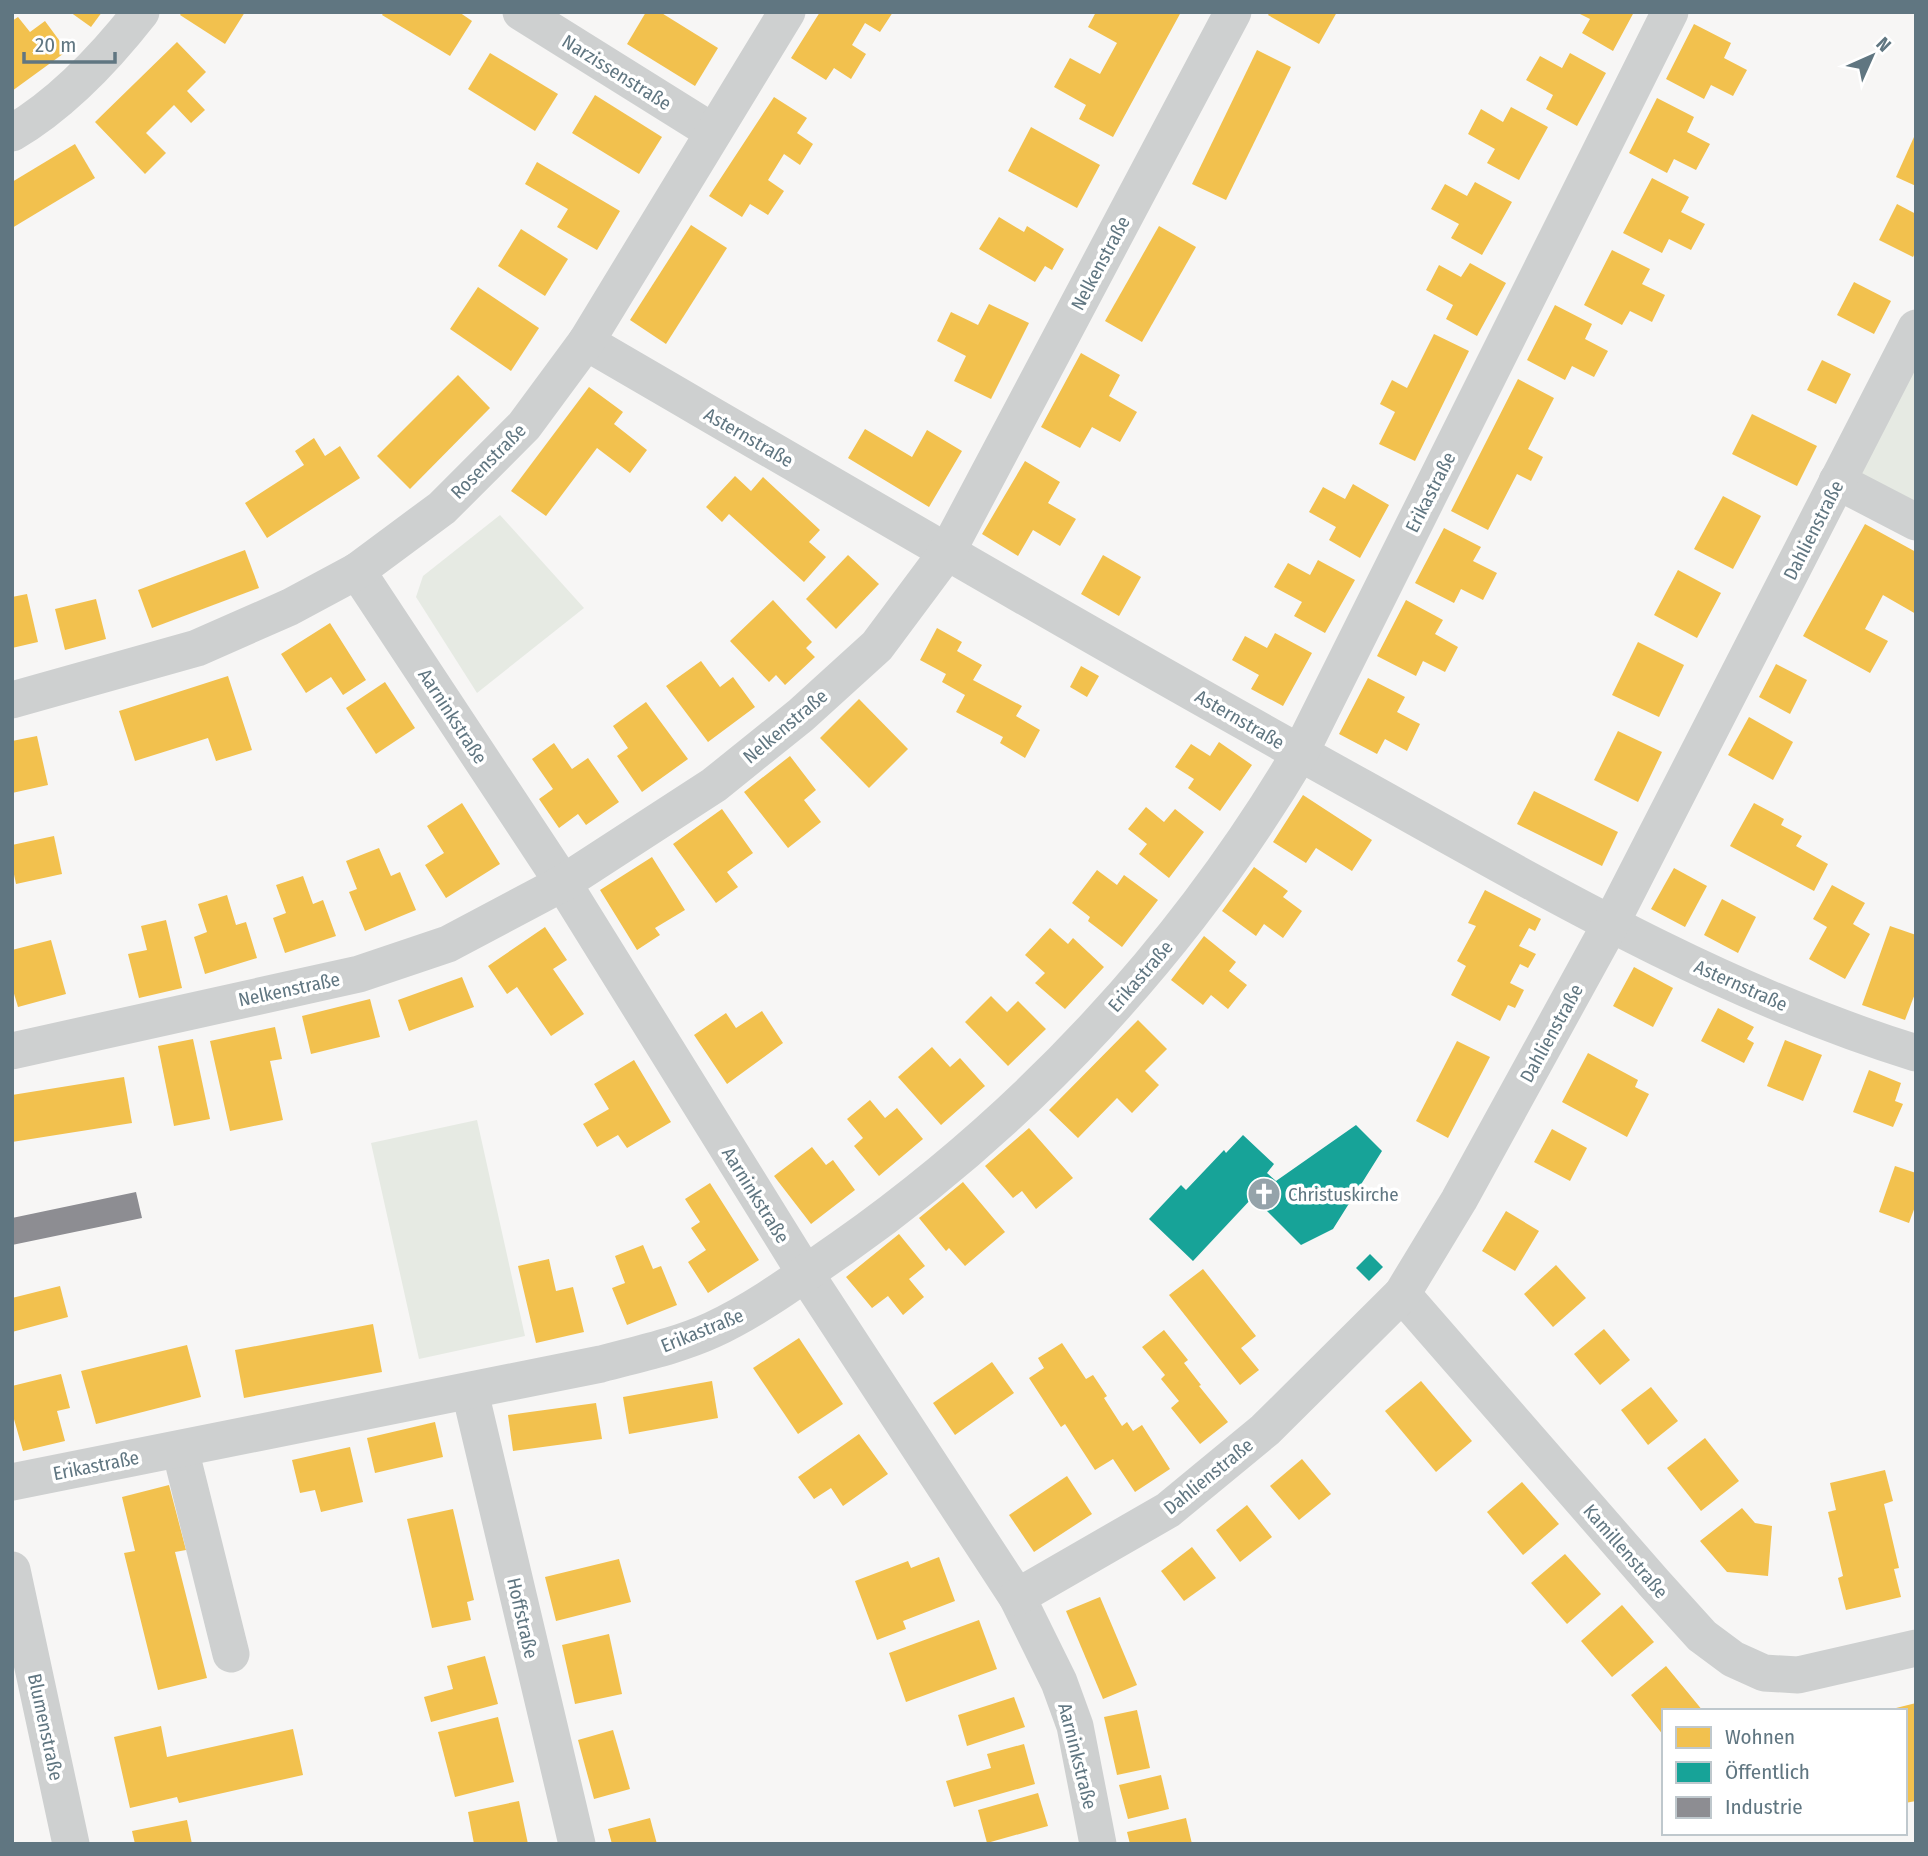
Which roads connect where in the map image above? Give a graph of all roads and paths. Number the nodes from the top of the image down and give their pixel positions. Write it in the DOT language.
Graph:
graph roads {
  1 [pos="141,12"];
  2 [pos="521,12"];
  3 [pos="787,12"];
  4 [pos="1233,12"];
  5 [pos="1670,12"];
  6 [pos="713,132"];
  7 [pos="12,133"];
  8 [pos="1916,328"];
  9 [pos="586,342"];
  10 [pos="1838,481"];
  11 [pos="1916,522"];
  12 [pos="947,552"];
  13 [pos="357,571"];
  14 [pos="12,700"];
  15 [pos="1300,753"];
  16 [pos="563,883"];
  17 [pos="1610,925"];
  18 [pos="12,1051"];
  19 [pos="1916,1053"];
  20 [pos="805,1273"];
  21 [pos="1402,1294"];
  22 [pos="470,1392"];
  23 [pos="180,1449"];
  24 [pos="12,1482"];
  25 [pos="12,1570"];
  26 [pos="1017,1597"];
  27 [pos="1916,1648"];
  28 [pos="231,1654"];
  29 [pos="71,1844"];
  30 [pos="577,1844"];
  31 [pos="1098,1844"];
  1 -- 7 [label="street"];
  2 -- 6 [label="street, Narzissenstraße"];
  3 -- 6 [label="street, Rosenstraße"];
  4 -- 12 [label="street, Nelkenstraße"];
  5 -- 15 [label="street, Erikastraße"];
  6 -- 9 [label="street, Rosenstraße"];
  8 -- 10 [label="street, Dahlienstraße"];
  9 -- 12 [label="street, Asternstraße"];
  9 -- 13 [label="street, Rosenstraße"];
  10 -- 11 [label="street"];
  10 -- 17 [label="street, Dahlienstraße"];
  12 -- 15 [label="street, Asternstraße"];
  12 -- 16 [label="street, Nelkenstraße"];
  13 -- 14 [label="street, Rosenstraße"];
  13 -- 16 [label="street, Aarninkstraße"];
  15 -- 17 [label="street, Asternstraße"];
  15 -- 20 [label="street, Erikastraße"];
  16 -- 18 [label="street, Nelkenstraße"];
  16 -- 20 [label="street, Aarninkstraße"];
  17 -- 19 [label="street, Asternstraße"];
  17 -- 21 [label="street, Dahlienstraße"];
  20 -- 22 [label="street, Erikastraße"];
  20 -- 26 [label="street, Aarninkstraße"];
  21 -- 26 [label="street, Dahlienstraße"];
  21 -- 27 [label="street, Kamillenstraße"];
  22 -- 23 [label="street, Erikastraße"];
  22 -- 30 [label="street, Hoffstraße"];
  23 -- 24 [label="street, Erikastraße"];
  23 -- 28 [label="street"];
  25 -- 29 [label="street, Blumenstraße"];
  26 -- 31 [label="street, Aarninkstraße"];
}
